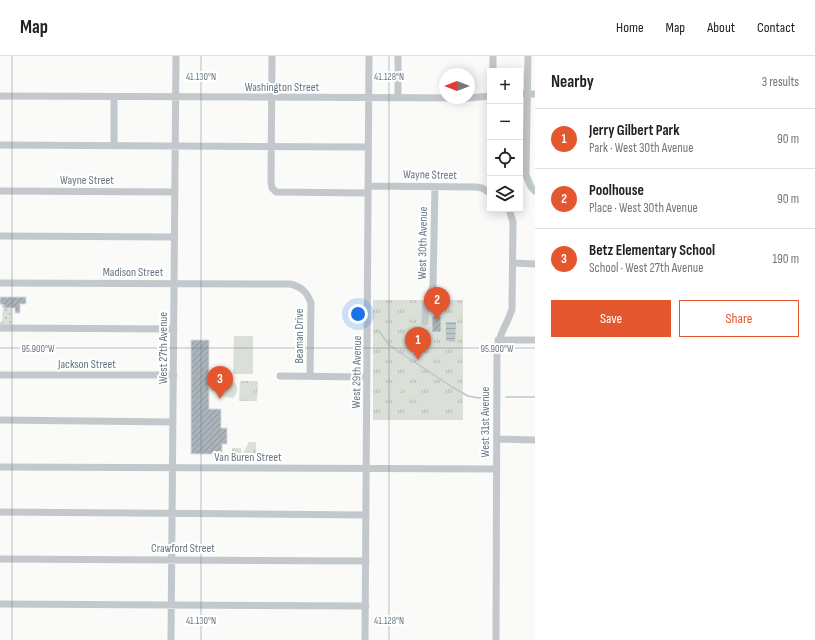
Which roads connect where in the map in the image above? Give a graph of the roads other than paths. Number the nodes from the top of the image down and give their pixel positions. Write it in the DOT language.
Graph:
graph roads {
  1 [pos="176,56"];
  2 [pos="272,56"];
  3 [pos="370,56"];
  4 [pos="398,56"];
  5 [pos="494,56"];
  6 [pos="528,56"];
  7 [pos="494,68"];
  8 [pos="528,94"];
  9 [pos="0,96"];
  10 [pos="487,96"];
  11 [pos="114,97"];
  12 [pos="176,97"];
  13 [pos="475,97"];
  14 [pos="273,98"];
  15 [pos="369,98"];
  16 [pos="398,98"];
  17 [pos="439,98"];
  18 [pos="0,145"];
  19 [pos="114,145"];
  20 [pos="175,145"];
  21 [pos="272,146"];
  22 [pos="368,147"];
  23 [pos="435,187"];
  24 [pos="368,189"];
  25 [pos="0,191"];
  26 [pos="487,191"];
  27 [pos="535,191"];
  28 [pos="175,192"];
  29 [pos="510,212"];
  30 [pos="0,236"];
  31 [pos="174,237"];
  32 [pos="513,264"];
  33 [pos="535,264"];
  34 [pos="0,282"];
  35 [pos="174,283"];
  36 [pos="267,284"];
  37 [pos="425,322"];
  38 [pos="0,328"];
  39 [pos="174,329"];
  40 [pos="498,340"];
  41 [pos="535,340"];
  42 [pos="0,375"];
  43 [pos="174,375"];
  44 [pos="280,376"];
  45 [pos="310,376"];
  46 [pos="367,377"];
  47 [pos="0,420"];
  48 [pos="173,422"];
  49 [pos="496,439"];
  50 [pos="535,440"];
  51 [pos="0,467"];
  52 [pos="172,468"];
  53 [pos="367,468"];
  54 [pos="496,469"];
  55 [pos="0,512"];
  56 [pos="172,514"];
  57 [pos="366,515"];
  58 [pos="0,558"];
  59 [pos="172,559"];
  60 [pos="366,561"];
  61 [pos="0,604"];
  62 [pos="172,605"];
  63 [pos="366,606"];
  64 [pos="171,640"];
  65 [pos="365,640"];
  66 [pos="496,640"];
  1 -- 12 [label="street, West 27th Avenue"];
  2 -- 14 [label="street"];
  3 -- 15 [label="street, West 29th Avenue"];
  4 -- 16 [label="street"];
  5 -- 7 [label="street"];
  6 -- 8 [label="street"];
  8 -- 27 [label="street"];
  9 -- 11 [label="street, Washington Street"];
  10 -- 13 [label="street, Washington Street"];
  11 -- 12 [label="street, Washington Street"];
  11 -- 19 [label="street"];
  12 -- 14 [label="street, Washington Street"];
  12 -- 20 [label="street, West 27th Avenue"];
  14 -- 15 [label="street, Washington Street"];
  14 -- 21 [label="street"];
  15 -- 16 [label="street, Washington Street"];
  15 -- 22 [label="street, West 29th Avenue"];
  16 -- 17 [label="street, Washington Street"];
  18 -- 19 [label="street"];
  19 -- 20 [label="street"];
  20 -- 21 [label="street"];
  20 -- 28 [label="street, West 27th Avenue"];
  21 -- 22 [label="street"];
  21 -- 24 [label="street, Wayne Street"];
  22 -- 24 [label="street, West 29th Avenue"];
  23 -- 24 [label="street, Wayne Street"];
  23 -- 26 [label="street, Wayne Street"];
  23 -- 37 [label="street, West 30th Avenue"];
  24 -- 46 [label="street, West 29th Avenue"];
  25 -- 28 [label="street, Wayne Street"];
  28 -- 31 [label="street, West 27th Avenue"];
  29 -- 32 [label="street, West 31st Avenue"];
  30 -- 31 [label="street"];
  31 -- 35 [label="street, West 27th Avenue"];
  32 -- 33 [label="street"];
  32 -- 40 [label="street, West 31st Avenue"];
  34 -- 35 [label="street, Madison Street"];
  35 -- 36 [label="street, Madison Street"];
  35 -- 39 [label="street, West 27th Avenue"];
  36 -- 45 [label="street, Beaman Drive"];
  38 -- 39 [label="street"];
  39 -- 43 [label="street, West 27th Avenue"];
  40 -- 41 [label="street"];
  40 -- 49 [label="street, West 31st Avenue"];
  42 -- 43 [label="street, Jackson Street"];
  43 -- 48 [label="street, West 27th Avenue"];
  44 -- 45 [label="street"];
  45 -- 46 [label="street"];
  46 -- 53 [label="street, West 29th Avenue"];
  47 -- 48 [label="street"];
  48 -- 52 [label="street, West 27th Avenue"];
  49 -- 50 [label="street"];
  49 -- 54 [label="street, West 31st Avenue"];
  51 -- 52 [label="street, Van Buren Street"];
  52 -- 53 [label="street, Van Buren Street"];
  52 -- 56 [label="street, West 27th Avenue"];
  53 -- 54 [label="street, Van Buren Street"];
  53 -- 57 [label="street, West 29th Avenue"];
  54 -- 66 [label="street, West 31st Avenue"];
  55 -- 56 [label="street"];
  56 -- 57 [label="street"];
  56 -- 59 [label="street, West 27th Avenue"];
  57 -- 60 [label="street, West 29th Avenue"];
  58 -- 59 [label="street, Crawford Street"];
  59 -- 60 [label="street, Crawford Street"];
  59 -- 62 [label="street, West 27th Avenue"];
  60 -- 63 [label="street, West 29th Avenue"];
  61 -- 62 [label="street"];
  62 -- 63 [label="street"];
  62 -- 64 [label="street, West 27th Avenue"];
  63 -- 65 [label="street, West 29th Avenue"];
}
